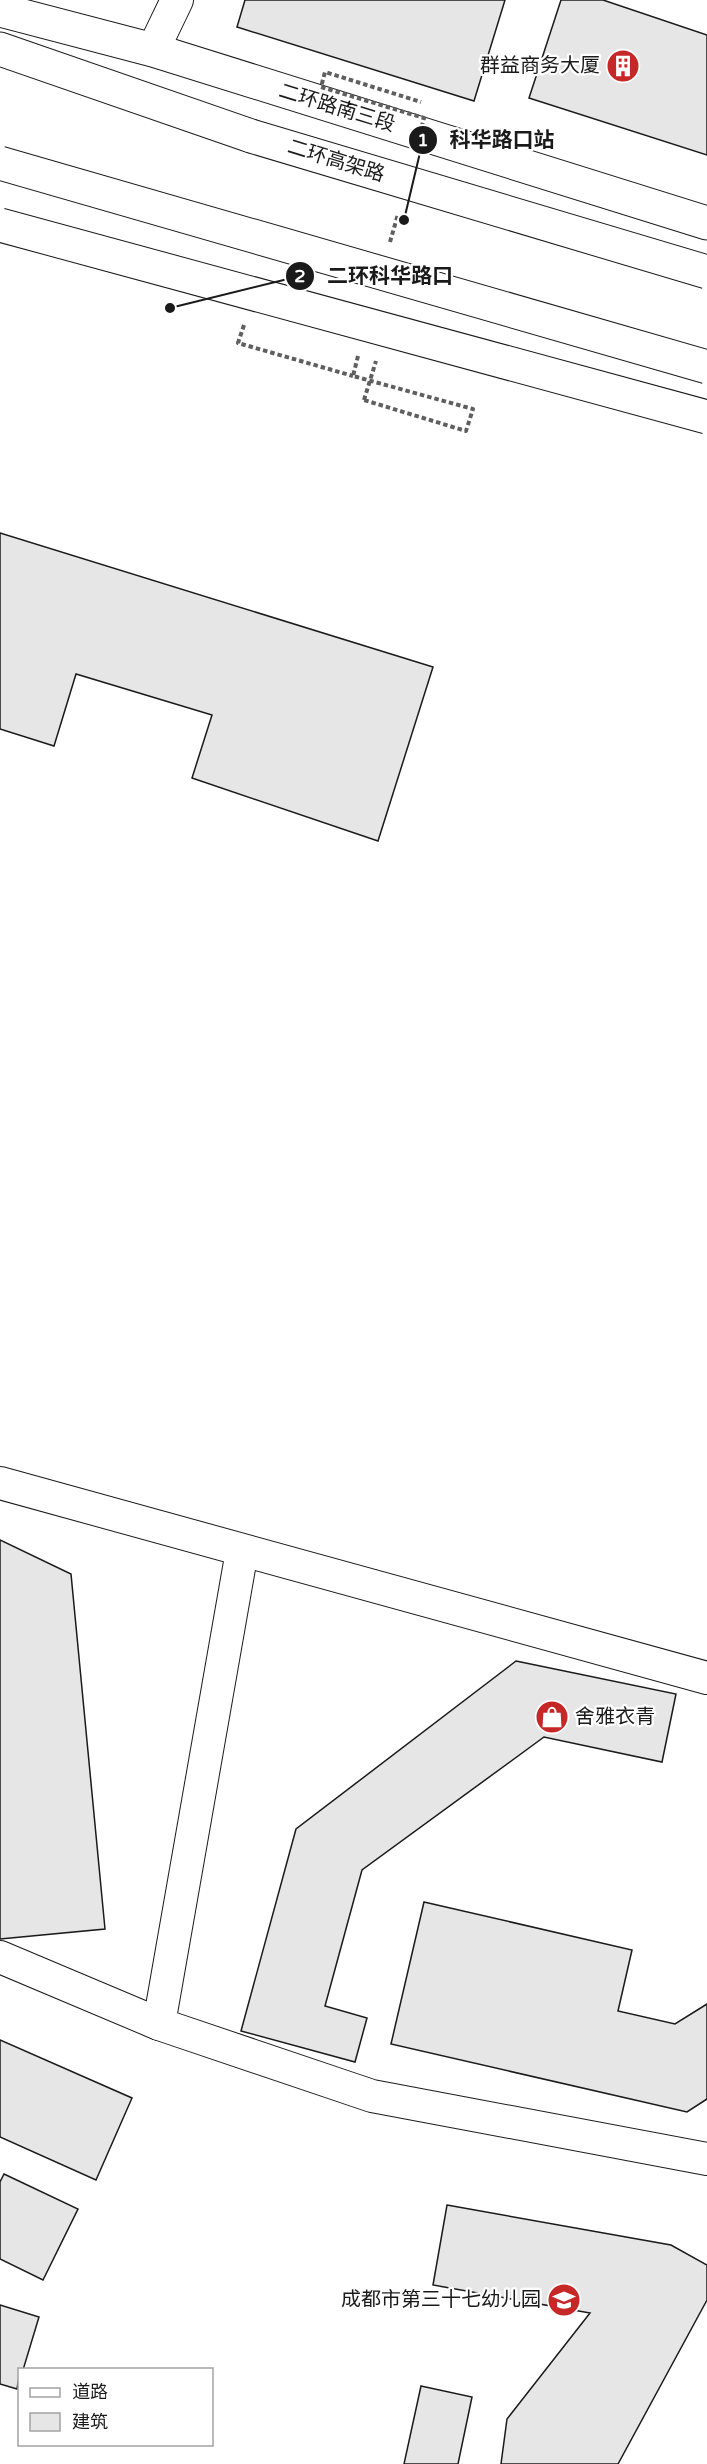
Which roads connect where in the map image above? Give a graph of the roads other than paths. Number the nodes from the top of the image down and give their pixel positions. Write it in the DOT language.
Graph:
graph roads {
  1 [pos="177,0"];
  2 [pos="0,10"];
  3 [pos="0,49"];
  4 [pos="153,50"];
  5 [pos="0,61"];
  6 [pos="251,136"];
  7 [pos="0,163"];
  8 [pos="0,220"];
  9 [pos="707,223"];
  10 [pos="0,225"];
  11 [pos="707,272"];
  12 [pos="707,367"];
  13 [pos="707,417"];
  14 [pos="707,429"];
  15 [pos="0,1484"];
  16 [pos="242,1551"];
  17 [pos="707,1678"];
  18 [pos="0,1957"];
  19 [pos="159,2024"];
  20 [pos="707,2159"];
  1 -- 4 [label="street"];
  2 -- 4 [label="main road, 二环路南三段"];
  3 -- 6 [label="main road"];
  4 -- 9 [label="main road, 二环路南三段"];
  5 -- 6 [label="main road, 二环高架路"];
  6 -- 11 [label="main road, 二环高架路, bridge"];
  7 -- 12 [label="main road, bridge"];
  8 -- 14 [label="main road"];
  10 -- 13 [label="main road, bridge"];
  15 -- 16 [label="street"];
  16 -- 17 [label="street"];
  16 -- 19 [label="street"];
  18 -- 19 [label="street"];
  19 -- 20 [label="street"];
}
